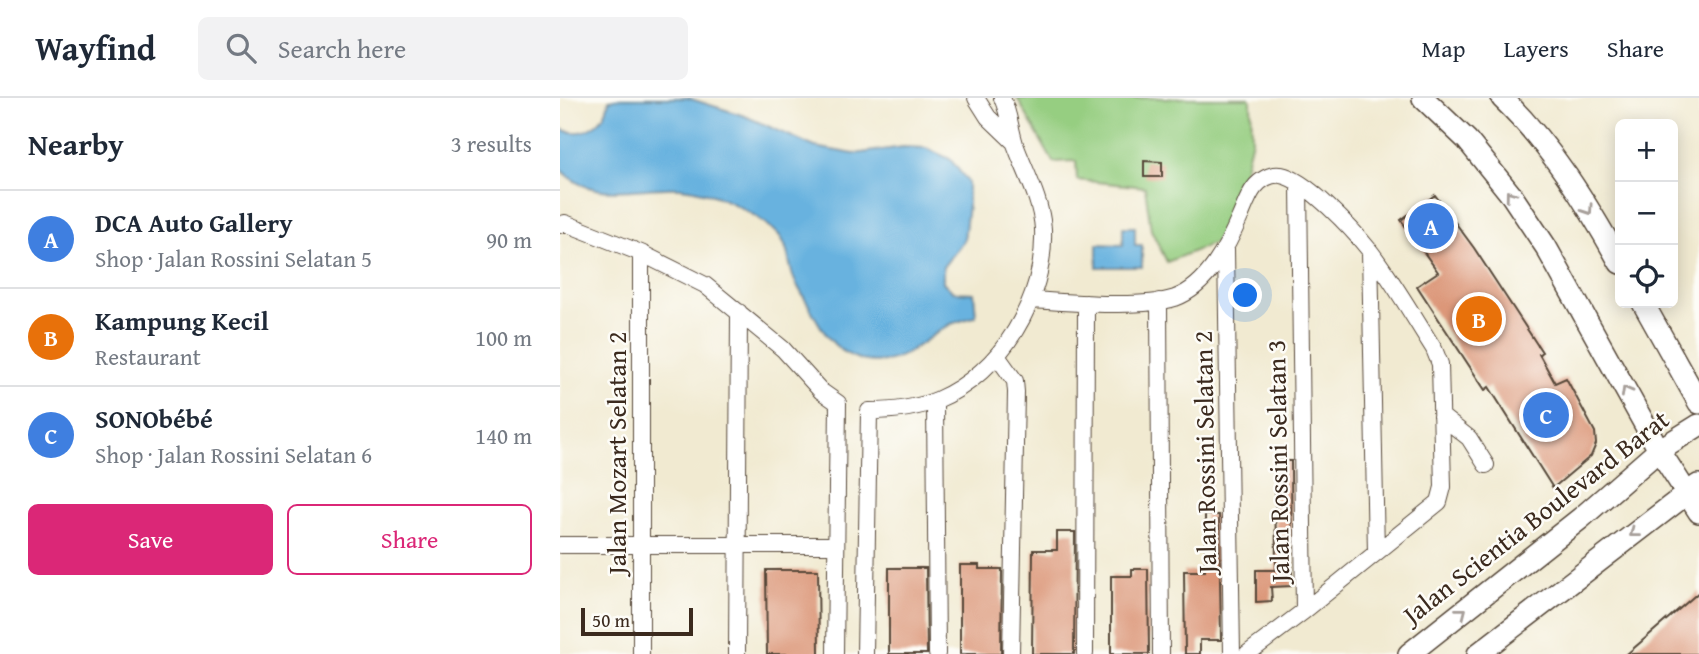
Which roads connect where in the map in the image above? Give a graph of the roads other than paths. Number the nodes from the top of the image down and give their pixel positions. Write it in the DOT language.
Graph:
graph roads {
  1 [pos="976,98"];
  2 [pos="1002,98"];
  3 [pos="1423,98"];
  4 [pos="1430,98"];
  5 [pos="1442,98"];
  6 [pos="1502,98"];
  7 [pos="1014,142"];
  8 [pos="1299,184"];
  9 [pos="560,225"];
  10 [pos="1226,249"];
  11 [pos="1370,251"];
  12 [pos="641,253"];
  13 [pos="1615,254"];
  14 [pos="1031,300"];
  15 [pos="1158,301"];
  16 [pos="1086,303"];
  17 [pos="1646,308"];
  18 [pos="739,312"];
  19 [pos="997,356"];
  20 [pos="935,401"];
  21 [pos="1699,403"];
  22 [pos="1441,416"];
  23 [pos="1699,425"];
  24 [pos="1659,450"];
  25 [pos="1486,465"];
  26 [pos="1693,488"];
  27 [pos="1699,512"];
  28 [pos="836,545"];
  29 [pos="560,546"];
  30 [pos="642,546"];
  31 [pos="738,546"];
  32 [pos="1376,553"];
  33 [pos="1304,611"];
  34 [pos="641,654"];
  35 [pos="737,654"];
  36 [pos="835,654"];
  37 [pos="865,654"];
  38 [pos="937,654"];
  39 [pos="1010,654"];
  40 [pos="1085,654"];
  41 [pos="1161,654"];
  42 [pos="1233,654"];
  43 [pos="1247,654"];
  44 [pos="1409,654"];
  45 [pos="1478,654"];
  1 -- 7 [label="street"];
  2 -- 7 [label="street"];
  24 -- 3 [label="street, one-way"];
  4 -- 5 [label="street"];
  6 -- 13 [label="street, one-way"];
  7 -- 14 [label="street"];
  8 -- 10 [label="street"];
  8 -- 11 [label="street"];
  8 -- 33 [label="street, Jalan Rossini Selatan 3"];
  9 -- 12 [label="street"];
  10 -- 15 [label="street"];
  10 -- 42 [label="street, Jalan Rossini Selatan 2"];
  11 -- 22 [label="street"];
  11 -- 32 [label="street"];
  12 -- 18 [label="street"];
  12 -- 30 [label="street, Jalan Mozart Selatan 2"];
  14 -- 16 [label="street"];
  14 -- 19 [label="street"];
  15 -- 16 [label="street"];
  15 -- 41 [label="street"];
  16 -- 40 [label="street"];
  17 -- 21 [label="street"];
  18 -- 28 [label="street"];
  18 -- 31 [label="street"];
  19 -- 20 [label="street"];
  19 -- 39 [label="street"];
  20 -- 37 [label="street"];
  20 -- 38 [label="street"];
  22 -- 25 [label="street"];
  22 -- 32 [label="street"];
  23 -- 24 [label="street, Jalan Scientia Boulevard Barat"];
  24 -- 26 [label="street"];
  44 -- 24 [label="street, Jalan Scientia Boulevard Barat, one-way"];
  26 -- 27 [label="street"];
  26 -- 45 [label="street, one-way"];
  28 -- 31 [label="street"];
  28 -- 36 [label="street"];
  29 -- 30 [label="street"];
  30 -- 31 [label="street"];
  30 -- 34 [label="street, Jalan Mozart Selatan 2"];
  31 -- 35 [label="street"];
  32 -- 33 [label="street"];
  33 -- 43 [label="street"];
}
